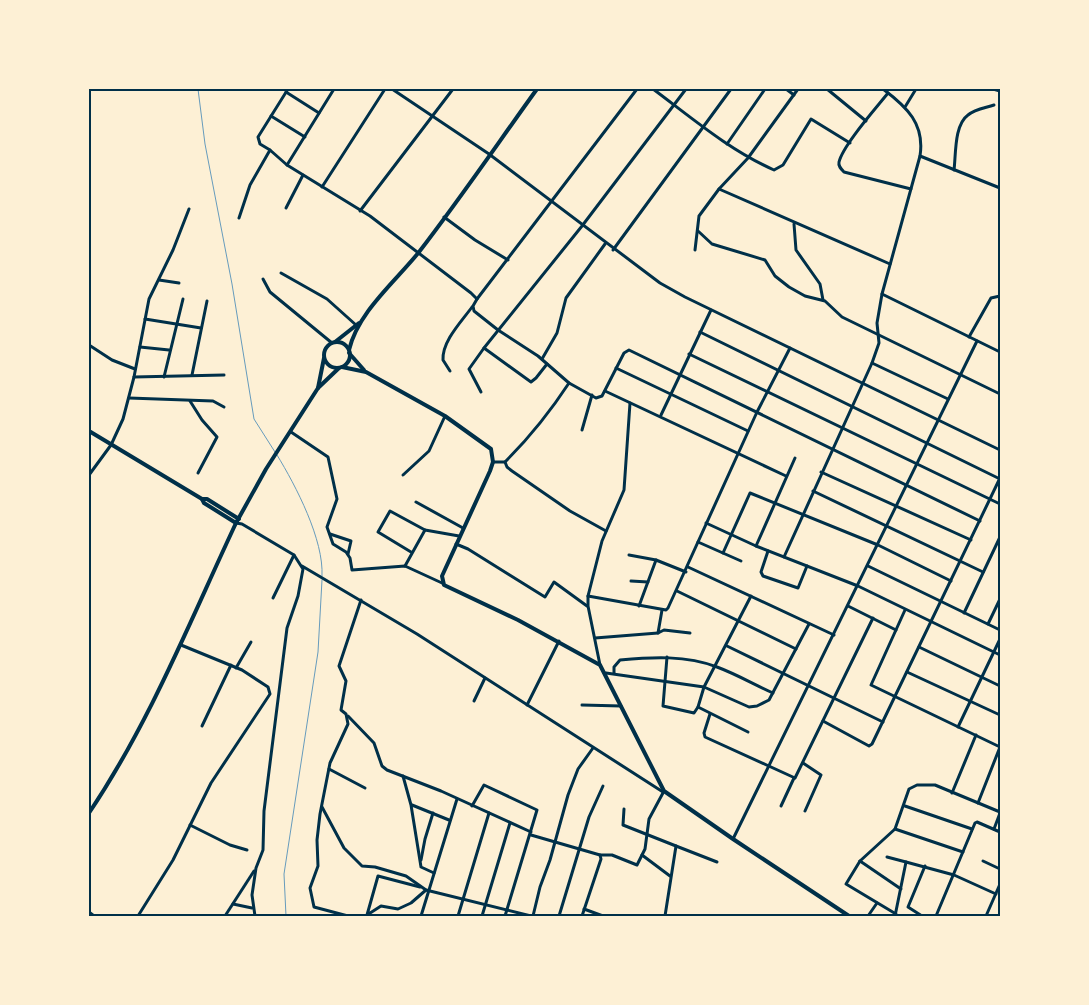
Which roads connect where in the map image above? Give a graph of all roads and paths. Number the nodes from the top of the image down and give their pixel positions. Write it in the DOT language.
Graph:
graph roads {
  1 [pos="334,89"];
  2 [pos="385,89"];
  3 [pos="392,89"];
  4 [pos="453,89"];
  5 [pos="537,89"];
  6 [pos="637,89"];
  7 [pos="653,89"];
  8 [pos="686,89"];
  9 [pos="731,89"];
  10 [pos="765,89"];
  11 [pos="786,89"];
  12 [pos="798,89"];
  13 [pos="827,89"];
  14 [pos="883,89"];
  15 [pos="916,89"];
  16 [pos="993,89"];
  17 [pos="287,90"];
  18 [pos="1000,91"];
  19 [pos="888,93"];
  20 [pos="794,95"];
  21 [pos="674,104"];
  22 [pos="994,105"];
  23 [pos="905,107"];
  24 [pos="319,113"];
  25 [pos="432,115"];
  26 [pos="271,116"];
  27 [pos="866,121"];
  28 [pos="704,126"];
  29 [pos="304,137"];
  30 [pos="850,143"];
  31 [pos="727,144"];
  32 [pos="270,150"];
  33 [pos="489,154"];
  34 [pos="920,156"];
  35 [pos="748,158"];
  36 [pos="288,166"];
  37 [pos="954,170"];
  38 [pos="303,175"];
  39 [pos="322,187"];
  40 [pos="1000,188"];
  41 [pos="720,189"];
  42 [pos="911,189"];
  43 [pos="552,202"];
  44 [pos="286,208"];
  45 [pos="189,209"];
  46 [pos="360,211"];
  47 [pos="444,217"];
  48 [pos="239,218"];
  49 [pos="794,224"];
  50 [pos="582,226"];
  51 [pos="698,231"];
  52 [pos="605,244"];
  53 [pos="613,250"];
  54 [pos="695,250"];
  55 [pos="418,252"];
  56 [pos="508,260"];
  57 [pos="890,264"];
  58 [pos="281,273"];
  59 [pos="263,279"];
  60 [pos="159,280"];
  61 [pos="179,283"];
  62 [pos="882,294"];
  63 [pos="1000,296"];
  64 [pos="183,299"];
  65 [pos="477,299"];
  66 [pos="824,300"];
  67 [pos="207,301"];
  68 [pos="474,304"];
  69 [pos="711,310"];
  70 [pos="145,319"];
  71 [pos="361,322"];
  72 [pos="176,324"];
  73 [pos="356,325"];
  74 [pos="201,328"];
  75 [pos="498,330"];
  76 [pos="700,332"];
  77 [pos="878,334"];
  78 [pos="969,337"];
  79 [pos="978,341"];
  80 [pos="333,343"];
  81 [pos="89,345"];
  82 [pos="140,347"];
  83 [pos="484,348"];
  84 [pos="790,348"];
  85 [pos="169,350"];
  86 [pos="349,351"];
  87 [pos="1000,352"];
  88 [pos="689,354"];
  89 [pos="324,357"];
  90 [pos="542,360"];
  91 [pos="872,363"];
  92 [pos="547,364"];
  93 [pos="340,367"];
  94 [pos="616,368"];
  95 [pos="136,369"];
  96 [pos="450,371"];
  97 [pos="778,371"];
  98 [pos="366,372"];
  99 [pos="680,373"];
  100 [pos="224,375"];
  101 [pos="960,375"];
  102 [pos="192,376"];
  103 [pos="134,377"];
  104 [pos="164,377"];
  105 [pos="569,383"];
  106 [pos="863,383"];
  107 [pos="318,388"];
  108 [pos="605,391"];
  109 [pos="481,392"];
  110 [pos="768,392"];
  111 [pos="670,393"];
  112 [pos="1000,394"];
  113 [pos="592,395"];
  114 [pos="129,398"];
  115 [pos="948,399"];
  116 [pos="190,401"];
  117 [pos="630,403"];
  118 [pos="854,407"];
  119 [pos="224,408"];
  120 [pos="757,412"];
  121 [pos="660,415"];
  122 [pos="445,416"];
  123 [pos="938,420"];
  124 [pos="843,427"];
  125 [pos="582,430"];
  126 [pos="89,431"];
  127 [pos="291,432"];
  128 [pos="748,432"];
  129 [pos="926,444"];
  130 [pos="111,445"];
  131 [pos="834,448"];
  132 [pos="1000,450"];
  133 [pos="738,452"];
  134 [pos="795,458"];
  135 [pos="493,462"];
  136 [pos="505,462"];
  137 [pos="916,464"];
  138 [pos="821,472"];
  139 [pos="198,473"];
  140 [pos="89,475"];
  141 [pos="403,475"];
  142 [pos="786,476"];
  143 [pos="1000,479"];
  144 [pos="908,484"];
  145 [pos="813,491"];
  146 [pos="990,500"];
  147 [pos="416,502"];
  148 [pos="774,503"];
  149 [pos="1000,504"];
  150 [pos="897,505"];
  151 [pos="802,515"];
  152 [pos="980,520"];
  153 [pos="237,521"];
  154 [pos="706,523"];
  155 [pos="887,526"];
  156 [pos="463,528"];
  157 [pos="425,530"];
  158 [pos="606,531"];
  159 [pos="330,534"];
  160 [pos="730,535"];
  161 [pos="459,536"];
  162 [pos="1000,537"];
  163 [pos="971,540"];
  164 [pos="698,542"];
  165 [pos="456,544"];
  166 [pos="756,546"];
  167 [pos="878,546"];
  168 [pos="411,552"];
  169 [pos="768,552"];
  170 [pos="723,553"];
  171 [pos="348,554"];
  172 [pos="294,555"];
  173 [pos="629,555"];
  174 [pos="784,557"];
  175 [pos="656,560"];
  176 [pos="741,561"];
  177 [pos="961,562"];
  178 [pos="302,565"];
  179 [pos="405,566"];
  180 [pos="807,566"];
  181 [pos="868,566"];
  182 [pos="688,567"];
  183 [pos="686,572"];
  184 [pos="983,572"];
  185 [pos="631,581"];
  186 [pos="951,581"];
  187 [pos="648,582"];
  188 [pos="442,583"];
  189 [pos="858,586"];
  190 [pos="677,591"];
  191 [pos="588,596"];
  192 [pos="751,596"];
  193 [pos="273,598"];
  194 [pos="1000,599"];
  195 [pos="360,600"];
  196 [pos="941,601"];
  197 [pos="588,606"];
  198 [pos="639,606"];
  199 [pos="848,606"];
  200 [pos="662,610"];
  201 [pos="905,610"];
  202 [pos="964,613"];
  203 [pos="873,618"];
  204 [pos="739,621"];
  205 [pos="931,622"];
  206 [pos="809,624"];
  207 [pos="988,624"];
  208 [pos="896,630"];
  209 [pos="1000,630"];
  210 [pos="658,632"];
  211 [pos="690,633"];
  212 [pos="834,636"];
  213 [pos="596,638"];
  214 [pos="1000,639"];
  215 [pos="251,642"];
  216 [pos="559,642"];
  217 [pos="181,646"];
  218 [pos="727,646"];
  219 [pos="919,647"];
  220 [pos="796,649"];
  221 [pos="994,652"];
  222 [pos="1000,655"];
  223 [pos="667,658"];
  224 [pos="231,665"];
  225 [pos="600,665"];
  226 [pos="715,666"];
  227 [pos="236,668"];
  228 [pos="907,672"];
  229 [pos="606,673"];
  230 [pos="614,673"];
  231 [pos="784,673"];
  232 [pos="982,677"];
  233 [pos="485,678"];
  234 [pos="664,680"];
  235 [pos="809,686"];
  236 [pos="1000,686"];
  237 [pos="704,687"];
  238 [pos="269,689"];
  239 [pos="280,693"];
  240 [pos="773,693"];
  241 [pos="895,696"];
  242 [pos="835,698"];
  243 [pos="474,701"];
  244 [pos="970,701"];
  245 [pos="527,704"];
  246 [pos="582,705"];
  247 [pos="621,706"];
  248 [pos="698,707"];
  249 [pos="346,714"];
  250 [pos="710,714"];
  251 [pos="1000,716"];
  252 [pos="823,721"];
  253 [pos="883,722"];
  254 [pos="202,726"];
  255 [pos="958,727"];
  256 [pos="748,732"];
  257 [pos="976,735"];
  258 [pos="1000,747"];
  259 [pos="593,748"];
  260 [pos="803,763"];
  261 [pos="770,768"];
  262 [pos="328,769"];
  263 [pos="403,775"];
  264 [pos="794,778"];
  265 [pos="603,786"];
  266 [pos="365,788"];
  267 [pos="664,791"];
  268 [pos="952,793"];
  269 [pos="457,799"];
  270 [pos="978,803"];
  271 [pos="411,805"];
  272 [pos="472,806"];
  273 [pos="781,806"];
  274 [pos="905,806"];
  275 [pos="322,807"];
  276 [pos="624,809"];
  277 [pos="805,811"];
  278 [pos="1000,812"];
  279 [pos="89,813"];
  280 [pos="433,813"];
  281 [pos="489,814"];
  282 [pos="449,820"];
  283 [pos="510,823"];
  284 [pos="190,825"];
  285 [pos="896,829"];
  286 [pos="972,829"];
  287 [pos="994,829"];
  288 [pos="1000,832"];
  289 [pos="531,834"];
  290 [pos="646,834"];
  291 [pos="733,839"];
  292 [pos="555,842"];
  293 [pos="676,846"];
  294 [pos="581,849"];
  295 [pos="247,850"];
  296 [pos="963,852"];
  297 [pos="642,854"];
  298 [pos="600,855"];
  299 [pos="887,857"];
  300 [pos="983,860"];
  301 [pos="860,861"];
  302 [pos="717,862"];
  303 [pos="906,862"];
  304 [pos="421,863"];
  305 [pos="925,866"];
  306 [pos="256,868"];
  307 [pos="1000,868"];
  308 [pos="434,873"];
  309 [pos="954,875"];
  310 [pos="670,876"];
  311 [pos="1000,884"];
  312 [pos="420,887"];
  313 [pos="901,889"];
  314 [pos="427,890"];
  315 [pos="996,894"];
  316 [pos="463,899"];
  317 [pos="877,903"];
  318 [pos="233,904"];
  319 [pos="486,904"];
  320 [pos="252,908"];
  321 [pos="584,909"];
  322 [pos="507,910"];
  323 [pos="89,912"];
  324 [pos="895,915"];
  325 [pos="94,916"];
  326 [pos="138,916"];
  327 [pos="225,916"];
  328 [pos="255,916"];
  329 [pos="348,916"];
  330 [pos="420,916"];
  331 [pos="458,916"];
  332 [pos="482,916"];
  333 [pos="505,916"];
  334 [pos="532,916"];
  335 [pos="559,916"];
  336 [pos="582,916"];
  337 [pos="602,916"];
  338 [pos="665,916"];
  339 [pos="849,916"];
  340 [pos="868,916"];
  341 [pos="922,916"];
  342 [pos="936,916"];
  343 [pos="986,916"];
  1 -- 24 [label="street"];
  2 -- 39 [label="street"];
  3 -- 25 [label="street"];
  4 -- 25 [label="street"];
  5 -- 33 [label="main road"];
  6 -- 43 [label="street"];
  7 -- 21 [label="street"];
  8 -- 21 [label="street"];
  9 -- 28 [label="street"];
  10 -- 31 [label="street"];
  11 -- 20 [label="street"];
  12 -- 20 [label="street"];
  13 -- 27 [label="street"];
  14 -- 19 [label="street"];
  15 -- 23 [label="street"];
  16 -- 18 [label="street"];
  17 -- 24 [label="street"];
  17 -- 26 [label="street"];
  19 -- 23 [label="street"];
  19 -- 27 [label="street"];
  20 -- 35 [label="street"];
  21 -- 28 [label="street"];
  21 -- 50 [label="street"];
  22 -- 37 [label="street"];
  23 -- 34 [label="street"];
  24 -- 29 [label="street"];
  25 -- 33 [label="street"];
  25 -- 46 [label="street"];
  26 -- 29 [label="street"];
  26 -- 32 [label="street"];
  27 -- 30 [label="street"];
  28 -- 31 [label="street"];
  28 -- 53 [label="street"];
  29 -- 36 [label="street"];
  30 -- 35 [label="street"];
  30 -- 42 [label="street"];
  31 -- 35 [label="street"];
  32 -- 36 [label="street"];
  32 -- 48 [label="street"];
  33 -- 43 [label="street"];
  33 -- 47 [label="main road"];
  34 -- 37 [label="street"];
  34 -- 42 [label="street"];
  35 -- 41 [label="street"];
  36 -- 38 [label="street"];
  37 -- 40 [label="street"];
  38 -- 39 [label="street"];
  38 -- 44 [label="street"];
  39 -- 46 [label="street"];
  41 -- 49 [label="street"];
  41 -- 51 [label="street"];
  42 -- 57 [label="street"];
  43 -- 50 [label="street"];
  43 -- 56 [label="street"];
  45 -- 60 [label="street"];
  46 -- 55 [label="street"];
  47 -- 55 [label="main road"];
  47 -- 56 [label="street"];
  49 -- 57 [label="street"];
  49 -- 66 [label="street"];
  50 -- 52 [label="street"];
  50 -- 75 [label="street"];
  51 -- 54 [label="street"];
  51 -- 66 [label="street"];
  52 -- 53 [label="street"];
  52 -- 90 [label="street"];
  53 -- 69 [label="street"];
  55 -- 65 [label="street"];
  55 -- 71 [label="main road"];
  56 -- 65 [label="street"];
  57 -- 62 [label="street"];
  58 -- 73 [label="street"];
  59 -- 80 [label="street"];
  60 -- 61 [label="street"];
  60 -- 70 [label="street"];
  62 -- 77 [label="street"];
  62 -- 78 [label="street"];
  63 -- 78 [label="street"];
  64 -- 72 [label="street"];
  65 -- 68 [label="street"];
  66 -- 77 [label="street"];
  67 -- 74 [label="street"];
  68 -- 75 [label="street"];
  68 -- 96 [label="street"];
  69 -- 76 [label="street"];
  69 -- 84 [label="street"];
  70 -- 72 [label="street"];
  70 -- 82 [label="street"];
  71 -- 73 [label="main road"];
  71 -- 86 [label="main road"];
  72 -- 74 [label="street"];
  72 -- 85 [label="street"];
  73 -- 80 [label="main road"];
  74 -- 102 [label="street"];
  75 -- 83 [label="street"];
  75 -- 90 [label="street"];
  76 -- 88 [label="street"];
  76 -- 97 [label="street"];
  77 -- 91 [label="street"];
  77 -- 101 [label="street"];
  78 -- 79 [label="street"];
  79 -- 87 [label="street"];
  79 -- 101 [label="street"];
  80 -- 86 [label="main road"];
  80 -- 89 [label="main road"];
  81 -- 95 [label="street"];
  82 -- 85 [label="street"];
  82 -- 95 [label="street"];
  83 -- 92 [label="street"];
  83 -- 109 [label="street"];
  84 -- 97 [label="street"];
  84 -- 106 [label="street"];
  85 -- 104 [label="street"];
  86 -- 93 [label="main road"];
  86 -- 98 [label="main road"];
  88 -- 99 [label="street"];
  88 -- 110 [label="street"];
  89 -- 93 [label="main road"];
  89 -- 107 [label="main road"];
  90 -- 92 [label="street"];
  91 -- 106 [label="street"];
  91 -- 115 [label="street"];
  92 -- 105 [label="street"];
  93 -- 98 [label="main road"];
  93 -- 107 [label="main road"];
  94 -- 99 [label="street"];
  94 -- 108 [label="street"];
  94 -- 111 [label="street"];
  95 -- 103 [label="street"];
  97 -- 110 [label="street"];
  97 -- 118 [label="street"];
  98 -- 122 [label="main road"];
  99 -- 111 [label="street"];
  99 -- 120 [label="street"];
  100 -- 102 [label="street"];
  101 -- 112 [label="street"];
  101 -- 115 [label="street"];
  102 -- 104 [label="street"];
  103 -- 104 [label="street"];
  103 -- 114 [label="street"];
  105 -- 113 [label="street"];
  105 -- 136 [label="street"];
  106 -- 118 [label="street"];
  106 -- 123 [label="street"];
  107 -- 127 [label="main road"];
  108 -- 113 [label="street"];
  108 -- 117 [label="street"];
  110 -- 120 [label="street"];
  110 -- 124 [label="street"];
  111 -- 121 [label="street"];
  111 -- 128 [label="street"];
  113 -- 125 [label="street"];
  114 -- 116 [label="street"];
  114 -- 130 [label="street"];
  115 -- 123 [label="street"];
  116 -- 119 [label="street"];
  116 -- 139 [label="street"];
  117 -- 121 [label="street"];
  117 -- 158 [label="street"];
  118 -- 124 [label="street"];
  118 -- 129 [label="street"];
  120 -- 128 [label="street"];
  120 -- 131 [label="street"];
  121 -- 133 [label="street"];
  122 -- 135 [label="main road"];
  122 -- 141 [label="street"];
  123 -- 129 [label="street"];
  123 -- 132 [label="street"];
  124 -- 131 [label="street"];
  124 -- 137 [label="street"];
  126 -- 130 [label="main road"];
  127 -- 153 [label="main road"];
  127 -- 159 [label="street"];
  128 -- 133 [label="street"];
  129 -- 137 [label="street"];
  129 -- 143 [label="street"];
  130 -- 140 [label="street"];
  130 -- 153 [label="main road"];
  131 -- 138 [label="street"];
  131 -- 144 [label="street"];
  133 -- 142 [label="street"];
  133 -- 154 [label="street"];
  134 -- 142 [label="street"];
  135 -- 136 [label="street"];
  135 -- 156 [label="main road"];
  136 -- 158 [label="street"];
  137 -- 144 [label="street"];
  137 -- 146 [label="street"];
  138 -- 145 [label="street"];
  138 -- 150 [label="street"];
  142 -- 148 [label="street"];
  143 -- 146 [label="street"];
  144 -- 150 [label="street"];
  144 -- 152 [label="street"];
  145 -- 151 [label="street"];
  145 -- 155 [label="street"];
  146 -- 149 [label="street"];
  146 -- 152 [label="street"];
  147 -- 156 [label="street"];
  148 -- 151 [label="street"];
  148 -- 160 [label="street"];
  148 -- 166 [label="street"];
  150 -- 155 [label="street"];
  150 -- 163 [label="street"];
  151 -- 167 [label="street"];
  151 -- 174 [label="street"];
  152 -- 163 [label="street"];
  153 -- 172 [label="street"];
  153 -- 217 [label="main road"];
  154 -- 160 [label="street"];
  154 -- 164 [label="street"];
  155 -- 167 [label="street"];
  155 -- 177 [label="street"];
  156 -- 161 [label="main road"];
  157 -- 161 [label="street"];
  157 -- 168 [label="street"];
  157 -- 168 [label="street"];
  158 -- 191 [label="street"];
  159 -- 171 [label="street"];
  159 -- 171 [label="street"];
  160 -- 166 [label="street"];
  160 -- 170 [label="street"];
  161 -- 165 [label="main road"];
  162 -- 184 [label="street"];
  163 -- 177 [label="street"];
  164 -- 170 [label="street"];
  164 -- 182 [label="street"];
  165 -- 188 [label="main road"];
  165 -- 197 [label="street"];
  166 -- 169 [label="street"];
  167 -- 181 [label="street"];
  167 -- 186 [label="street"];
  168 -- 179 [label="street"];
  169 -- 174 [label="street"];
  169 -- 180 [label="street"];
  170 -- 176 [label="street"];
  171 -- 179 [label="street"];
  172 -- 178 [label="street"];
  172 -- 193 [label="street"];
  173 -- 175 [label="street"];
  174 -- 180 [label="street"];
  175 -- 183 [label="street"];
  175 -- 187 [label="street"];
  177 -- 184 [label="street"];
  177 -- 186 [label="street"];
  178 -- 195 [label="street"];
  178 -- 239 [label="street"];
  179 -- 188 [label="street"];
  180 -- 189 [label="street"];
  181 -- 189 [label="street"];
  181 -- 196 [label="street"];
  182 -- 183 [label="street"];
  182 -- 192 [label="street"];
  183 -- 190 [label="street"];
  184 -- 202 [label="street"];
  185 -- 187 [label="street"];
  186 -- 196 [label="street"];
  187 -- 198 [label="street"];
  188 -- 216 [label="main road"];
  189 -- 199 [label="street"];
  189 -- 201 [label="street"];
  190 -- 200 [label="street"];
  190 -- 204 [label="street"];
  191 -- 197 [label="street"];
  191 -- 198 [label="street"];
  192 -- 204 [label="street"];
  192 -- 206 [label="street"];
  194 -- 207 [label="street"];
  195 -- 233 [label="street"];
  195 -- 249 [label="street"];
  196 -- 202 [label="street"];
  196 -- 205 [label="street"];
  197 -- 213 [label="street"];
  198 -- 200 [label="street"];
  199 -- 203 [label="street"];
  199 -- 212 [label="street"];
  200 -- 210 [label="street"];
  201 -- 205 [label="street"];
  201 -- 208 [label="street"];
  202 -- 207 [label="street"];
  203 -- 208 [label="street"];
  203 -- 242 [label="street"];
  204 -- 218 [label="street"];
  204 -- 220 [label="street"];
  205 -- 219 [label="street"];
  205 -- 221 [label="street"];
  206 -- 212 [label="street"];
  206 -- 220 [label="street"];
  207 -- 209 [label="street"];
  208 -- 241 [label="street"];
  210 -- 211 [label="street"];
  210 -- 213 [label="street"];
  212 -- 235 [label="street"];
  213 -- 225 [label="street"];
  214 -- 221 [label="street"];
  215 -- 227 [label="street"];
  216 -- 225 [label="main road"];
  216 -- 245 [label="street"];
  217 -- 224 [label="street"];
  217 -- 279 [label="main road"];
  218 -- 226 [label="street"];
  218 -- 231 [label="street"];
  219 -- 228 [label="street"];
  219 -- 232 [label="street"];
  220 -- 231 [label="street"];
  221 -- 222 [label="street"];
  221 -- 232 [label="street"];
  223 -- 226 [label="street"];
  223 -- 230 [label="street"];
  223 -- 234 [label="street"];
  224 -- 227 [label="street"];
  224 -- 254 [label="street"];
  225 -- 229 [label="main road"];
  226 -- 237 [label="street"];
  226 -- 240 [label="street"];
  227 -- 238 [label="street"];
  228 -- 241 [label="street"];
  228 -- 244 [label="street"];
  229 -- 230 [label="street"];
  229 -- 247 [label="main road"];
  230 -- 234 [label="street"];
  231 -- 235 [label="street"];
  231 -- 240 [label="street"];
  232 -- 236 [label="street"];
  232 -- 244 [label="street"];
  233 -- 243 [label="street"];
  233 -- 245 [label="street"];
  234 -- 237 [label="street"];
  234 -- 248 [label="street"];
  235 -- 242 [label="street"];
  235 -- 261 [label="street"];
  237 -- 240 [label="street"];
  237 -- 248 [label="street"];
  238 -- 239 [label="street"];
  238 -- 284 [label="street"];
  239 -- 306 [label="street"];
  241 -- 253 [label="street"];
  241 -- 255 [label="street"];
  242 -- 252 [label="street"];
  242 -- 253 [label="street"];
  244 -- 251 [label="street"];
  244 -- 255 [label="street"];
  245 -- 259 [label="street"];
  246 -- 247 [label="street"];
  247 -- 267 [label="main road"];
  248 -- 250 [label="street"];
  249 -- 262 [label="street"];
  249 -- 263 [label="street"];
  250 -- 256 [label="street"];
  250 -- 261 [label="street"];
  252 -- 253 [label="street"];
  252 -- 260 [label="street"];
  255 -- 257 [label="street"];
  257 -- 258 [label="street"];
  257 -- 268 [label="street"];
  258 -- 270 [label="street"];
  259 -- 267 [label="street"];
  259 -- 292 [label="street"];
  260 -- 264 [label="street"];
  260 -- 277 [label="street"];
  261 -- 264 [label="street"];
  261 -- 291 [label="street"];
  262 -- 266 [label="street"];
  262 -- 275 [label="street"];
  263 -- 269 [label="street"];
  263 -- 271 [label="street"];
  264 -- 273 [label="street"];
  265 -- 294 [label="street"];
  267 -- 290 [label="street"];
  267 -- 291 [label="main road"];
  268 -- 270 [label="street"];
  268 -- 274 [label="street"];
  269 -- 272 [label="street"];
  269 -- 282 [label="street"];
  270 -- 278 [label="street"];
  271 -- 280 [label="street"];
  271 -- 304 [label="street"];
  272 -- 281 [label="street"];
  272 -- 289 [label="street"];
  274 -- 285 [label="street"];
  274 -- 286 [label="street"];
  275 -- 312 [label="street"];
  275 -- 329 [label="street"];
  276 -- 290 [label="street"];
  278 -- 287 [label="street"];
  280 -- 282 [label="street"];
  280 -- 304 [label="street"];
  281 -- 283 [label="street"];
  281 -- 316 [label="street"];
  282 -- 308 [label="street"];
  283 -- 289 [label="street"];
  283 -- 319 [label="street"];
  284 -- 295 [label="street"];
  284 -- 326 [label="street"];
  285 -- 296 [label="street"];
  285 -- 301 [label="street"];
  286 -- 287 [label="street"];
  286 -- 296 [label="street"];
  287 -- 288 [label="street"];
  289 -- 292 [label="street"];
  289 -- 322 [label="street"];
  290 -- 293 [label="street"];
  290 -- 297 [label="street"];
  291 -- 339 [label="main road"];
  292 -- 294 [label="street"];
  292 -- 334 [label="street"];
  293 -- 302 [label="street"];
  293 -- 310 [label="street"];
  294 -- 298 [label="street"];
  294 -- 335 [label="street"];
  296 -- 309 [label="street"];
  297 -- 298 [label="street"];
  297 -- 310 [label="street"];
  298 -- 321 [label="street"];
  299 -- 303 [label="street"];
  300 -- 307 [label="street"];
  301 -- 313 [label="street"];
  301 -- 317 [label="street"];
  303 -- 305 [label="street"];
  303 -- 313 [label="street"];
  304 -- 308 [label="street"];
  305 -- 309 [label="street"];
  305 -- 341 [label="street"];
  306 -- 318 [label="street"];
  306 -- 320 [label="street"];
  308 -- 314 [label="street"];
  309 -- 315 [label="street"];
  309 -- 342 [label="street"];
  310 -- 338 [label="street"];
  311 -- 315 [label="street"];
  312 -- 314 [label="street"];
  312 -- 314 [label="street"];
  313 -- 324 [label="street"];
  314 -- 316 [label="street"];
  314 -- 330 [label="street"];
  315 -- 343 [label="street"];
  316 -- 319 [label="street"];
  316 -- 331 [label="street"];
  317 -- 324 [label="street"];
  317 -- 340 [label="street"];
  318 -- 320 [label="street"];
  318 -- 327 [label="street"];
  319 -- 322 [label="street"];
  319 -- 332 [label="street"];
  320 -- 328 [label="street"];
  321 -- 336 [label="street"];
  321 -- 337 [label="street"];
  322 -- 333 [label="street"];
  322 -- 334 [label="street"];
  323 -- 325 [label="street"];
}
